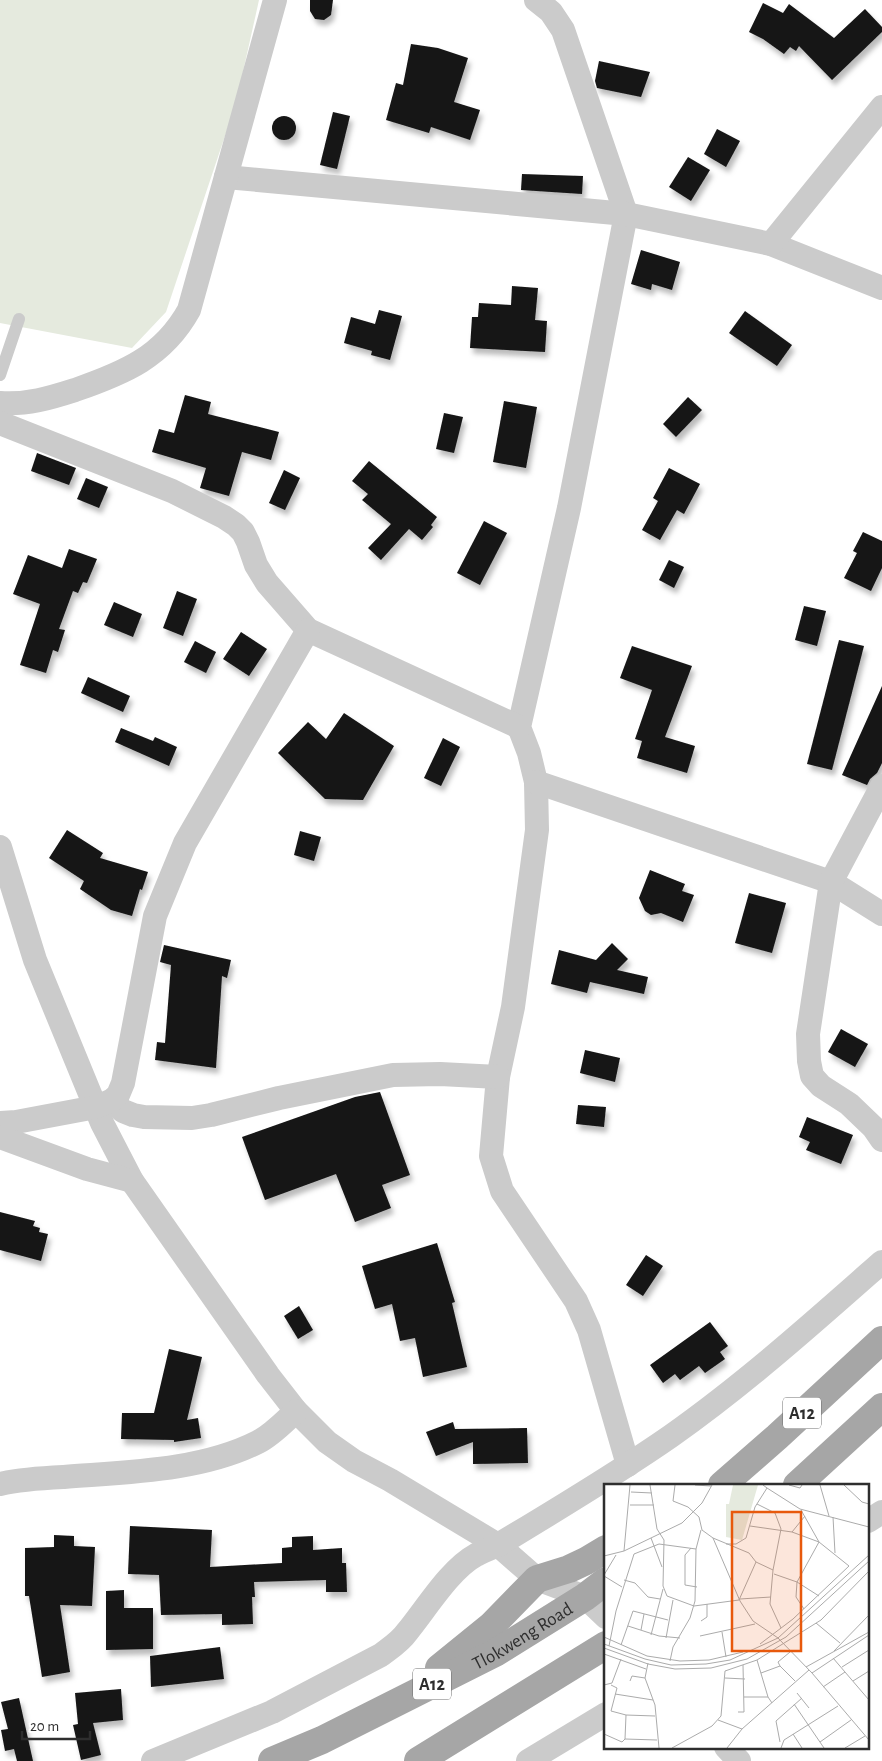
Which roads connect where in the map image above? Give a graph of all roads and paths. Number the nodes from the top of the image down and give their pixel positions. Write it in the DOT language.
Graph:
graph roads {
  1 [pos="275,0"];
  2 [pos="536,0"];
  3 [pos="882,107"];
  4 [pos="226,177"];
  5 [pos="626,214"];
  6 [pos="771,244"];
  7 [pos="882,288"];
  8 [pos="19,319"];
  9 [pos="0,375"];
  10 [pos="0,404"];
  11 [pos="0,423"];
  12 [pos="308,630"];
  13 [pos="519,727"];
  14 [pos="536,782"];
  15 [pos="882,786"];
  16 [pos="0,847"];
  17 [pos="830,882"];
  18 [pos="882,914"];
  19 [pos="498,1078"];
  20 [pos="104,1104"];
  21 [pos="0,1123"];
  22 [pos="0,1137"];
  23 [pos="882,1140"];
  24 [pos="132,1181"];
  25 [pos="882,1262"];
  26 [pos="882,1340"];
  27 [pos="882,1407"];
  28 [pos="296,1410"];
  29 [pos="754,1457"];
  30 [pos="628,1465"];
  31 [pos="0,1484"];
  32 [pos="718,1484"];
  33 [pos="723,1484"];
  34 [pos="798,1484"];
  35 [pos="882,1512"];
  36 [pos="870,1520"];
  37 [pos="498,1545"];
  38 [pos="604,1549"];
  39 [pos="537,1578"];
  40 [pos="596,1589"];
  41 [pos="604,1611"];
  42 [pos="604,1647"];
  43 [pos="415,1692"];
  44 [pos="604,1715"];
  45 [pos="727,1748"];
  46 [pos="153,1761"];
  47 [pos="272,1761"];
  48 [pos="418,1761"];
  49 [pos="528,1761"];
  50 [pos="739,1761"];
  1 -- 4 [label="street"];
  2 -- 5 [label="street"];
  3 -- 6 [label="street"];
  4 -- 5 [label="street"];
  4 -- 10 [label="street"];
  5 -- 6 [label="street"];
  5 -- 13 [label="street"];
  6 -- 7 [label="street"];
  8 -- 9 [label="lane"];
  11 -- 12 [label="street"];
  12 -- 13 [label="street"];
  12 -- 20 [label="street"];
  13 -- 14 [label="street"];
  14 -- 17 [label="street"];
  14 -- 19 [label="street"];
  15 -- 17 [label="street"];
  16 -- 20 [label="street"];
  17 -- 18 [label="street"];
  17 -- 23 [label="street"];
  19 -- 20 [label="street"];
  19 -- 30 [label="street"];
  20 -- 21 [label="street"];
  20 -- 24 [label="street"];
  22 -- 24 [label="street"];
  24 -- 28 [label="street"];
  25 -- 30 [label="street"];
  26 -- 29 [label="main road, A12"];
  27 -- 34 [label="main road, A12"];
  28 -- 31 [label="street"];
  28 -- 37 [label="street"];
  29 -- 32 [label="main road"];
  29 -- 33 [label="main road, A12"];
  30 -- 37 [label="street"];
  35 -- 36 [label="street"];
  37 -- 39 [label="street"];
  37 -- 46 [label="street"];
  38 -- 39 [label="main road"];
  39 -- 40 [label="street"];
  39 -- 43 [label="main road"];
  40 -- 41 [label="street"];
  40 -- 43 [label="main road, Tlokweng Road / A12"];
  42 -- 48 [label="main road"];
  43 -- 47 [label="main road, Tlokweng Road / A12"];
  44 -- 49 [label="street"];
  45 -- 50 [label="street"];
}
